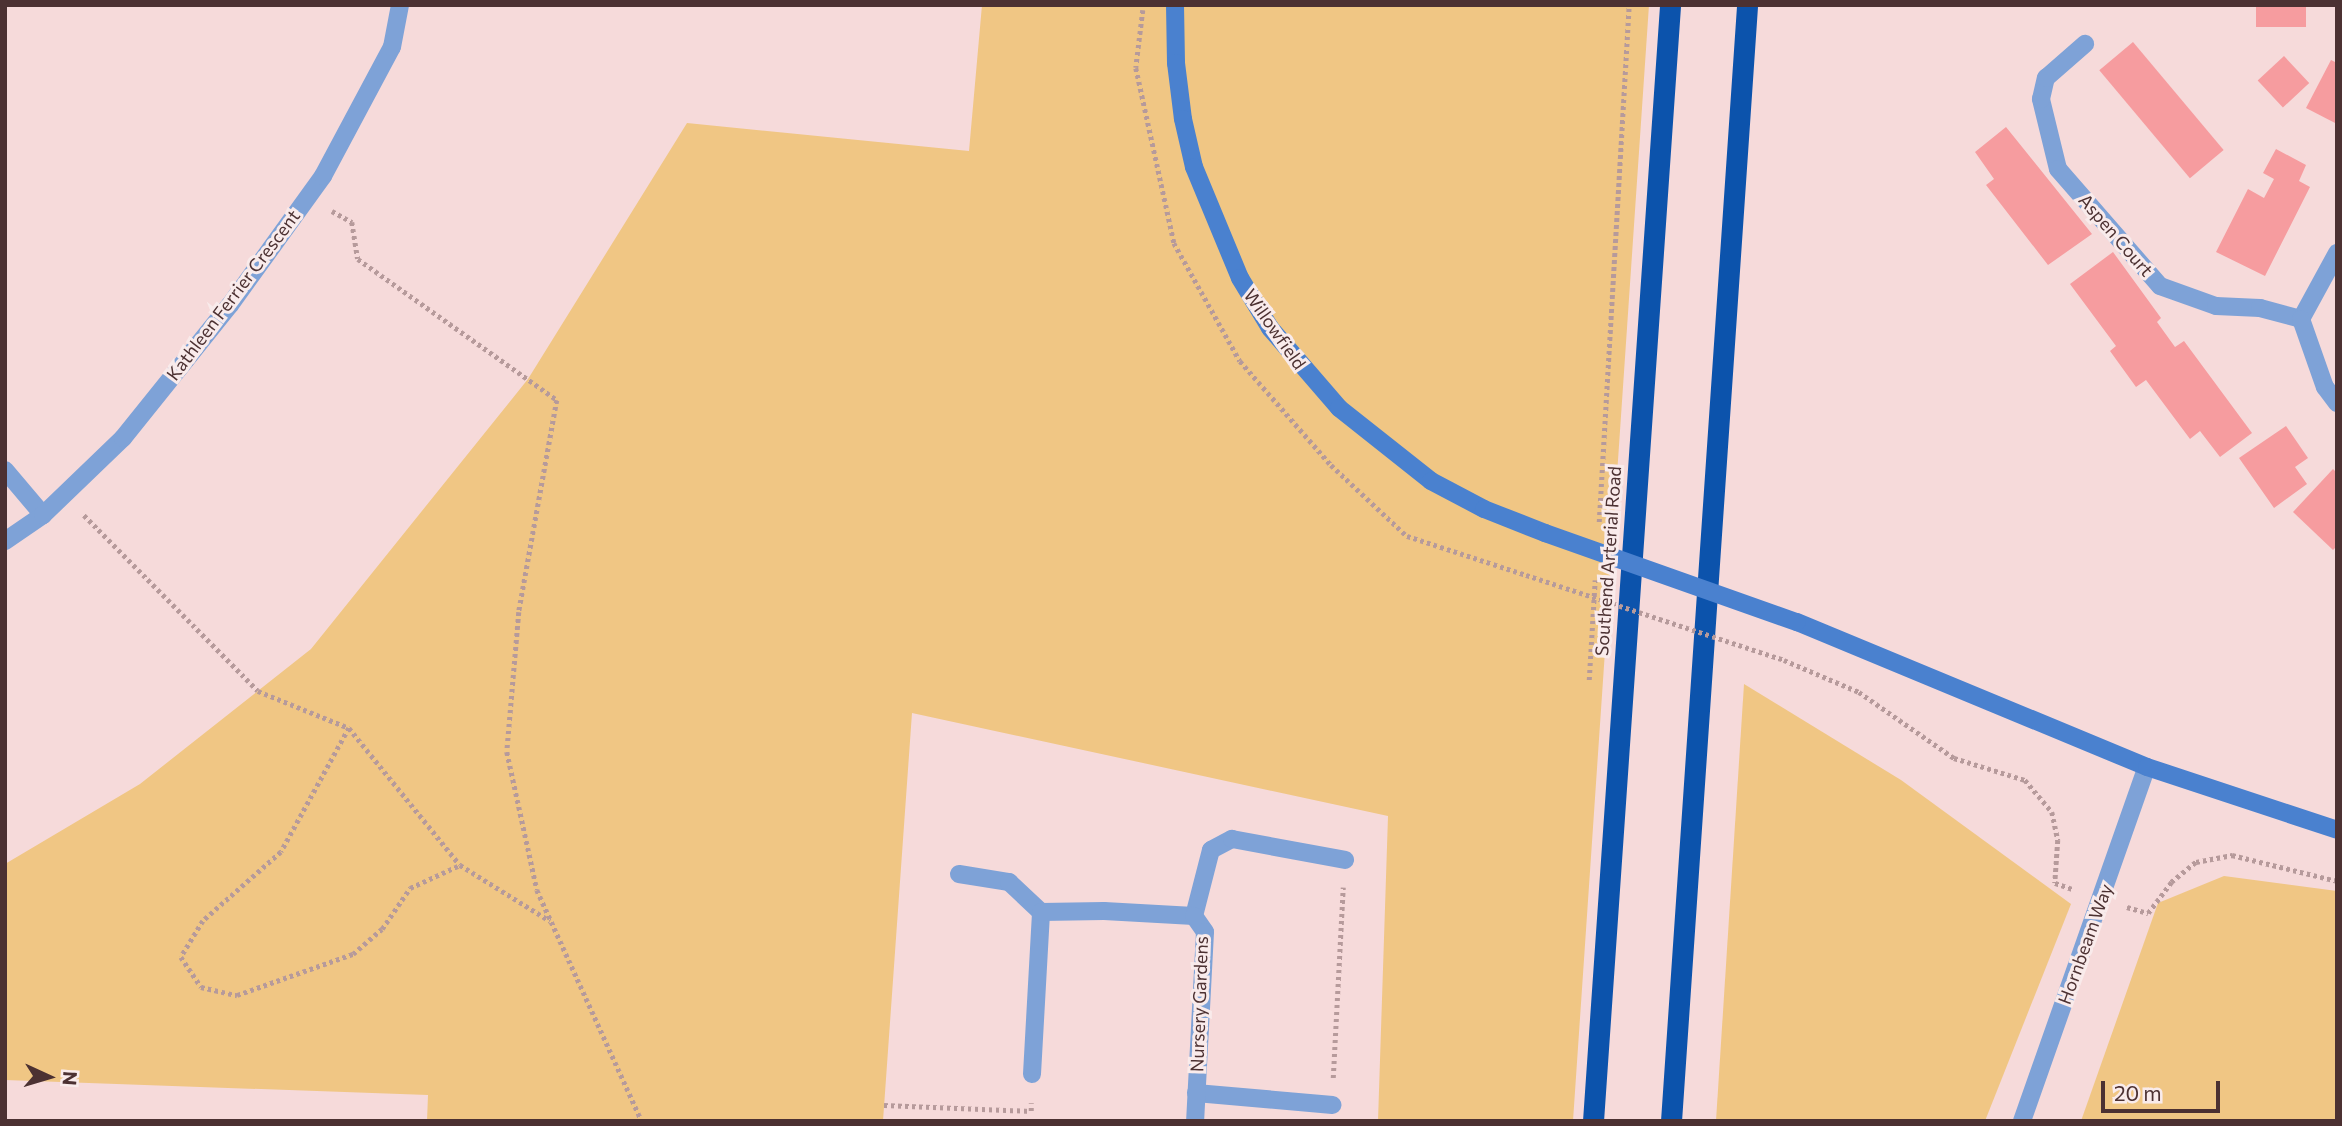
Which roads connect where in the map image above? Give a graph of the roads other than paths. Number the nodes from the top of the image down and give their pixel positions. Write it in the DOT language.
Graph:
graph roads {
  1 [pos="400,5"];
  2 [pos="1175,5"];
  3 [pos="1670,5"];
  4 [pos="1747,5"];
  5 [pos="2085,44"];
  6 [pos="2337,253"];
  7 [pos="2301,319"];
  8 [pos="2337,403"];
  9 [pos="5,470"];
  10 [pos="43,514"];
  11 [pos="5,541"];
  12 [pos="2147,766"];
  13 [pos="2337,830"];
  14 [pos="1345,860"];
  15 [pos="959,874"];
  16 [pos="1041,912"];
  17 [pos="1194,916"];
  18 [pos="1032,1074"];
  19 [pos="1196,1093"];
  20 [pos="1332,1105"];
  21 [pos="1195,1121"];
  22 [pos="1593,1121"];
  23 [pos="1671,1121"];
  24 [pos="2022,1121"];
  1 -- 10 [label="street, Kathleen Ferrier Crescent"];
  2 -- 12 [label="street, Willowfield, bridge"];
  3 -- 22 [label="highway, Southend Arterial Road"];
  4 -- 23 [label="highway"];
  5 -- 7 [label="street, Aspen Court"];
  6 -- 7 [label="street"];
  7 -- 8 [label="street"];
  9 -- 10 [label="street"];
  10 -- 11 [label="street, Kathleen Ferrier Crescent"];
  12 -- 13 [label="street, Willowfield"];
  12 -- 24 [label="street, Hornbeam Way"];
  14 -- 17 [label="street"];
  15 -- 16 [label="street"];
  16 -- 17 [label="street, Nursery Gardens"];
  16 -- 18 [label="street"];
  17 -- 19 [label="street, Nursery Gardens"];
  19 -- 20 [label="street"];
  19 -- 21 [label="street, Nursery Gardens"];
}
